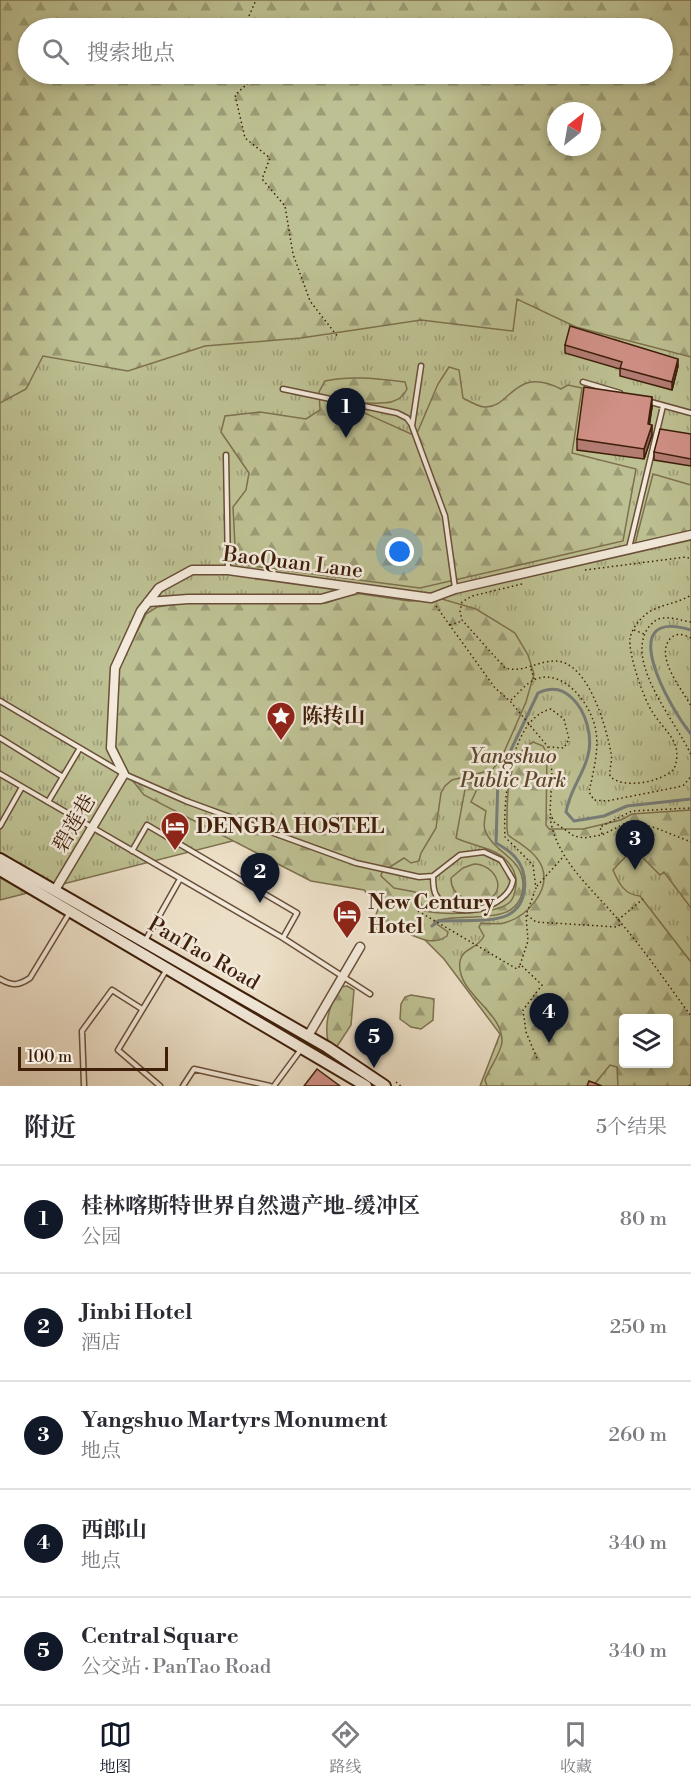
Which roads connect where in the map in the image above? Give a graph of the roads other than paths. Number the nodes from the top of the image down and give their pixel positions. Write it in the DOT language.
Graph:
graph roads {
  1 [pos="421,366"];
  2 [pos="583,382"];
  3 [pos="283,389"];
  4 [pos="629,396"];
  5 [pos="640,399"];
  6 [pos="663,406"];
  7 [pos="691,413"];
  8 [pos="412,426"];
  9 [pos="226,455"];
  10 [pos="691,535"];
  11 [pos="629,549"];
  12 [pos="228,570"];
  13 [pos="357,588"];
  14 [pos="455,589"];
  15 [pos="148,602"];
  16 [pos="0,701"];
  17 [pos="0,738"];
  18 [pos="80,748"];
  19 [pos="0,774"];
  20 [pos="124,774"];
  21 [pos="63,777"];
  22 [pos="22,787"];
  23 [pos="48,802"];
  24 [pos="0,826"];
  25 [pos="92,829"];
  26 [pos="132,851"];
  27 [pos="0,859"];
  28 [pos="0,870"];
  29 [pos="432,876"];
  30 [pos="180,879"];
  31 [pos="55,891"];
  32 [pos="70,911"];
  33 [pos="283,938"];
  34 [pos="145,942"];
  35 [pos="360,946"];
  36 [pos="167,968"];
  37 [pos="344,976"];
  38 [pos="0,979"];
  39 [pos="370,994"];
  40 [pos="142,1010"];
  41 [pos="308,1036"];
  42 [pos="302,1048"];
  43 [pos="84,1085"];
  44 [pos="160,1086"];
  45 [pos="183,1086"];
  46 [pos="272,1086"];
  47 [pos="366,1086"];
  48 [pos="385,1086"];
  1 -- 8 [label="lane"];
  2 -- 4 [label="lane"];
  3 -- 8 [label="lane"];
  5 -- 6 [label="lane"];
  6 -- 7 [label="lane"];
  6 -- 11 [label="lane"];
  8 -- 14 [label="lane"];
  9 -- 12 [label="lane"];
  10 -- 11 [label="street, BaoQuan Lane"];
  11 -- 14 [label="street, BaoQuan Lane"];
  12 -- 13 [label="street, BaoQuan Lane"];
  12 -- 15 [label="street, BaoQuan Lane"];
  13 -- 14 [label="street, BaoQuan Lane"];
  13 -- 15 [label="street"];
  15 -- 20 [label="street, BaoQuan Lane"];
  16 -- 18 [label="lane"];
  17 -- 21 [label="lane, 碧莲巷"];
  18 -- 20 [label="lane"];
  18 -- 21 [label="lane"];
  19 -- 22 [label="lane"];
  20 -- 25 [label="street, 碧莲巷"];
  20 -- 29 [label="lane"];
  21 -- 23 [label="lane"];
  22 -- 23 [label="lane"];
  22 -- 24 [label="lane"];
  23 -- 25 [label="lane"];
  25 -- 26 [label="lane"];
  25 -- 31 [label="street, 碧莲巷"];
  26 -- 30 [label="lane"];
  26 -- 33 [label="lane"];
  27 -- 31 [label="main road, PanTao Road"];
  28 -- 32 [label="main road, PanTao Road"];
  29 -- 29 [label="lane"];
  30 -- 33 [label="lane"];
  30 -- 34 [label="lane"];
  31 -- 34 [label="main road, PanTao Road"];
  32 -- 36 [label="main road, PanTao Road"];
  32 -- 38 [label="lane"];
  33 -- 37 [label="lane"];
  34 -- 41 [label="main road, PanTao Road"];
  35 -- 37 [label="street"];
  36 -- 40 [label="lane"];
  36 -- 42 [label="main road, PanTao Road"];
  37 -- 39 [label="lane"];
  37 -- 41 [label="street"];
  40 -- 43 [label="lane"];
  40 -- 44 [label="lane"];
  41 -- 48 [label="main road, PanTao Road"];
  42 -- 46 [label="lane"];
  42 -- 47 [label="main road, PanTao Road"];
  45 -- 46 [label="lane"];
}
